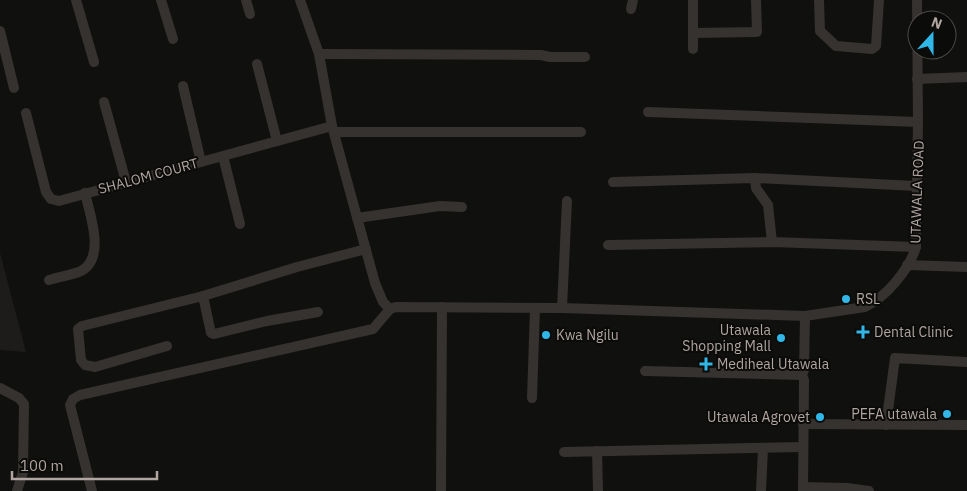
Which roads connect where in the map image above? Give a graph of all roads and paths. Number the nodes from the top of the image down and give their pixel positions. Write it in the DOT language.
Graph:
graph roads {
  1 [pos="76,0"];
  2 [pos="161,0"];
  3 [pos="246,0"];
  4 [pos="300,0"];
  5 [pos="693,0"];
  6 [pos="756,0"];
  7 [pos="819,0"];
  8 [pos="879,0"];
  9 [pos="916,0"];
  10 [pos="250,14"];
  11 [pos="0,31"];
  12 [pos="693,33"];
  13 [pos="173,39"];
  14 [pos="694,49"];
  15 [pos="319,54"];
  16 [pos="585,57"];
  17 [pos="94,62"];
  18 [pos="257,64"];
  19 [pos="967,77"];
  20 [pos="917,79"];
  21 [pos="183,86"];
  22 [pos="14,88"];
  23 [pos="104,102"];
  24 [pos="648,112"];
  25 [pos="26,113"];
  26 [pos="918,122"];
  27 [pos="333,129"];
  28 [pos="581,132"];
  29 [pos="277,141"];
  30 [pos="223,156"];
  31 [pos="200,162"];
  32 [pos="754,178"];
  33 [pos="126,182"];
  34 [pos="613,182"];
  35 [pos="916,186"];
  36 [pos="85,193"];
  37 [pos="567,201"];
  38 [pos="462,207"];
  39 [pos="357,218"];
  40 [pos="240,224"];
  41 [pos="772,242"];
  42 [pos="608,245"];
  43 [pos="916,247"];
  44 [pos="366,249"];
  45 [pos="907,265"];
  46 [pos="967,267"];
  47 [pos="49,280"];
  48 [pos="203,296"];
  49 [pos="442,307"];
  50 [pos="535,308"];
  51 [pos="562,308"];
  52 [pos="390,309"];
  53 [pos="318,312"];
  54 [pos="805,316"];
  55 [pos="167,346"];
  56 [pos="967,362"];
  57 [pos="645,371"];
  58 [pos="802,375"];
  59 [pos="0,388"];
  60 [pos="532,398"];
  61 [pos="803,424"];
  62 [pos="886,425"];
  63 [pos="967,425"];
  64 [pos="803,447"];
  65 [pos="763,448"];
  66 [pos="564,452"];
  67 [pos="597,452"];
  68 [pos="803,489"];
  69 [pos="17,491"];
  70 [pos="92,491"];
  71 [pos="441,491"];
  72 [pos="598,491"];
  73 [pos="761,491"];
  74 [pos="869,491"];
  1 -- 17 [label="street"];
  2 -- 13 [label="street"];
  3 -- 10 [label="street"];
  4 -- 15 [label="street"];
  5 -- 12 [label="street"];
  6 -- 12 [label="street"];
  7 -- 8 [label="street"];
  9 -- 20 [label="street, UTAWALA ROAD"];
  11 -- 22 [label="street"];
  12 -- 14 [label="street"];
  15 -- 16 [label="street"];
  15 -- 27 [label="street"];
  18 -- 29 [label="street"];
  19 -- 20 [label="street"];
  20 -- 26 [label="street, UTAWALA ROAD"];
  21 -- 31 [label="street"];
  23 -- 33 [label="street"];
  24 -- 26 [label="street"];
  25 -- 36 [label="street, SHALOM COURT"];
  26 -- 35 [label="street, UTAWALA ROAD"];
  27 -- 28 [label="street, SHALOM COURT"];
  27 -- 29 [label="street, SHALOM COURT"];
  27 -- 39 [label="street"];
  29 -- 30 [label="street, SHALOM COURT"];
  30 -- 31 [label="street, SHALOM COURT"];
  30 -- 40 [label="street"];
  31 -- 33 [label="street, SHALOM COURT"];
  32 -- 34 [label="street"];
  32 -- 35 [label="street"];
  32 -- 41 [label="street"];
  33 -- 36 [label="street, SHALOM COURT"];
  35 -- 43 [label="street, UTAWALA ROAD"];
  36 -- 47 [label="street"];
  37 -- 51 [label="street"];
  38 -- 39 [label="street"];
  39 -- 44 [label="street"];
  41 -- 42 [label="street"];
  41 -- 43 [label="street"];
  43 -- 45 [label="street, UTAWALA ROAD"];
  44 -- 48 [label="street"];
  44 -- 52 [label="street"];
  45 -- 46 [label="street"];
  45 -- 54 [label="street, UTAWALA ROAD"];
  48 -- 53 [label="street"];
  48 -- 55 [label="street"];
  49 -- 50 [label="street, UTAWALA ROAD"];
  49 -- 52 [label="street, UTAWALA ROAD"];
  49 -- 71 [label="street"];
  50 -- 51 [label="street, UTAWALA ROAD"];
  50 -- 60 [label="street"];
  51 -- 54 [label="street, UTAWALA ROAD"];
  52 -- 70 [label="street"];
  54 -- 58 [label="street"];
  56 -- 62 [label="street"];
  57 -- 58 [label="street"];
  58 -- 61 [label="street"];
  59 -- 69 [label="street"];
  61 -- 62 [label="street"];
  61 -- 64 [label="street"];
  62 -- 63 [label="street"];
  64 -- 65 [label="street"];
  64 -- 68 [label="street"];
  65 -- 67 [label="street"];
  65 -- 73 [label="street"];
  66 -- 67 [label="street"];
  67 -- 72 [label="street"];
  68 -- 74 [label="street"];
}
